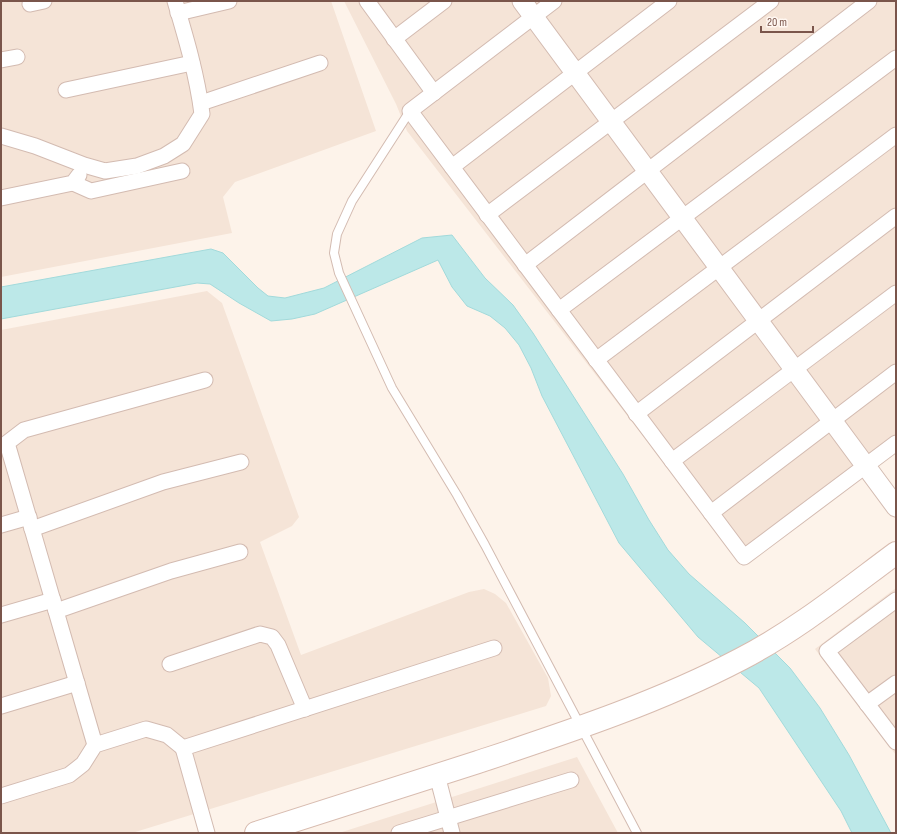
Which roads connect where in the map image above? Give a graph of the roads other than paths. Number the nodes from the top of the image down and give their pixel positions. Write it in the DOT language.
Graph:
graph roads {
  1 [pos="229,1"];
  2 [pos="367,1"];
  3 [pos="444,1"];
  4 [pos="522,1"];
  5 [pos="554,1"];
  6 [pos="670,1"];
  7 [pos="772,1"];
  8 [pos="869,1"];
  9 [pos="176,7"];
  10 [pos="534,17"];
  11 [pos="394,39"];
  12 [pos="17,57"];
  13 [pos="896,58"];
  14 [pos="1,60"];
  15 [pos="192,63"];
  16 [pos="320,63"];
  17 [pos="575,73"];
  18 [pos="66,90"];
  19 [pos="434,93"];
  20 [pos="201,103"];
  21 [pos="410,111"];
  22 [pos="611,122"];
  23 [pos="896,135"];
  24 [pos="1,136"];
  25 [pos="84,165"];
  26 [pos="452,167"];
  27 [pos="182,171"];
  28 [pos="648,171"];
  29 [pos="73,183"];
  30 [pos="1,198"];
  31 [pos="487,215"];
  32 [pos="896,216"];
  33 [pos="683,218"];
  34 [pos="525,265"];
  35 [pos="719,267"];
  36 [pos="896,293"];
  37 [pos="559,310"];
  38 [pos="758,320"];
  39 [pos="596,360"];
  40 [pos="794,369"];
  41 [pos="896,372"];
  42 [pos="205,380"];
  43 [pos="636,414"];
  44 [pos="832,420"];
  45 [pos="896,443"];
  46 [pos="672,461"];
  47 [pos="242,462"];
  48 [pos="866,466"];
  49 [pos="896,507"];
  50 [pos="711,513"];
  51 [pos="30,523"];
  52 [pos="1,525"];
  53 [pos="240,552"];
  54 [pos="896,553"];
  55 [pos="896,600"];
  56 [pos="54,605"];
  57 [pos="1,615"];
  58 [pos="494,648"];
  59 [pos="170,664"];
  60 [pos="77,683"];
  61 [pos="896,683"];
  62 [pos="867,704"];
  63 [pos="1,706"];
  64 [pos="306,709"];
  65 [pos="581,728"];
  66 [pos="896,742"];
  67 [pos="95,745"];
  68 [pos="183,748"];
  69 [pos="437,775"];
  70 [pos="571,780"];
  71 [pos="1,796"];
  72 [pos="448,818"];
  73 [pos="207,833"];
  74 [pos="256,833"];
  75 [pos="400,833"];
  76 [pos="452,833"];
  77 [pos="637,833"];
  1 -- 9 [label="street"];
  2 -- 11 [label="street"];
  3 -- 11 [label="street"];
  4 -- 10 [label="street"];
  5 -- 10 [label="street"];
  6 -- 17 [label="street"];
  7 -- 22 [label="street"];
  8 -- 28 [label="street"];
  9 -- 15 [label="street"];
  10 -- 17 [label="street"];
  10 -- 19 [label="street"];
  11 -- 19 [label="street"];
  12 -- 14 [label="street"];
  13 -- 33 [label="street"];
  15 -- 18 [label="street"];
  15 -- 20 [label="street"];
  16 -- 20 [label="street"];
  17 -- 22 [label="street"];
  17 -- 26 [label="street"];
  19 -- 21 [label="street"];
  20 -- 25 [label="street"];
  21 -- 26 [label="street"];
  21 -- 65 [label="lane"];
  22 -- 28 [label="street"];
  22 -- 31 [label="street"];
  23 -- 35 [label="street"];
  24 -- 25 [label="street"];
  25 -- 29 [label="street"];
  26 -- 31 [label="street"];
  27 -- 29 [label="street"];
  28 -- 33 [label="street"];
  28 -- 34 [label="street"];
  29 -- 30 [label="street"];
  31 -- 34 [label="street"];
  32 -- 38 [label="street"];
  33 -- 35 [label="street"];
  33 -- 37 [label="street"];
  34 -- 37 [label="street"];
  35 -- 38 [label="street"];
  35 -- 39 [label="street"];
  36 -- 40 [label="street"];
  37 -- 39 [label="street"];
  38 -- 40 [label="street"];
  38 -- 43 [label="street"];
  39 -- 43 [label="street"];
  40 -- 44 [label="street"];
  40 -- 46 [label="street"];
  41 -- 44 [label="street"];
  42 -- 51 [label="street"];
  43 -- 46 [label="street"];
  44 -- 48 [label="street"];
  44 -- 50 [label="street"];
  45 -- 48 [label="street"];
  46 -- 50 [label="street"];
  47 -- 51 [label="street"];
  48 -- 49 [label="street"];
  48 -- 50 [label="street"];
  51 -- 52 [label="street"];
  51 -- 56 [label="street"];
  53 -- 56 [label="street"];
  54 -- 65 [label="main road"];
  55 -- 62 [label="street"];
  56 -- 57 [label="street"];
  56 -- 60 [label="street"];
  58 -- 64 [label="street"];
  59 -- 64 [label="street"];
  60 -- 63 [label="street"];
  60 -- 67 [label="street"];
  61 -- 62 [label="street"];
  62 -- 66 [label="street"];
  64 -- 68 [label="street"];
  65 -- 69 [label="main road"];
  65 -- 77 [label="lane"];
  67 -- 68 [label="street"];
  67 -- 71 [label="street"];
  68 -- 73 [label="street"];
  69 -- 72 [label="street"];
  69 -- 74 [label="main road"];
  70 -- 72 [label="street"];
  72 -- 75 [label="street"];
  72 -- 76 [label="street"];
}
